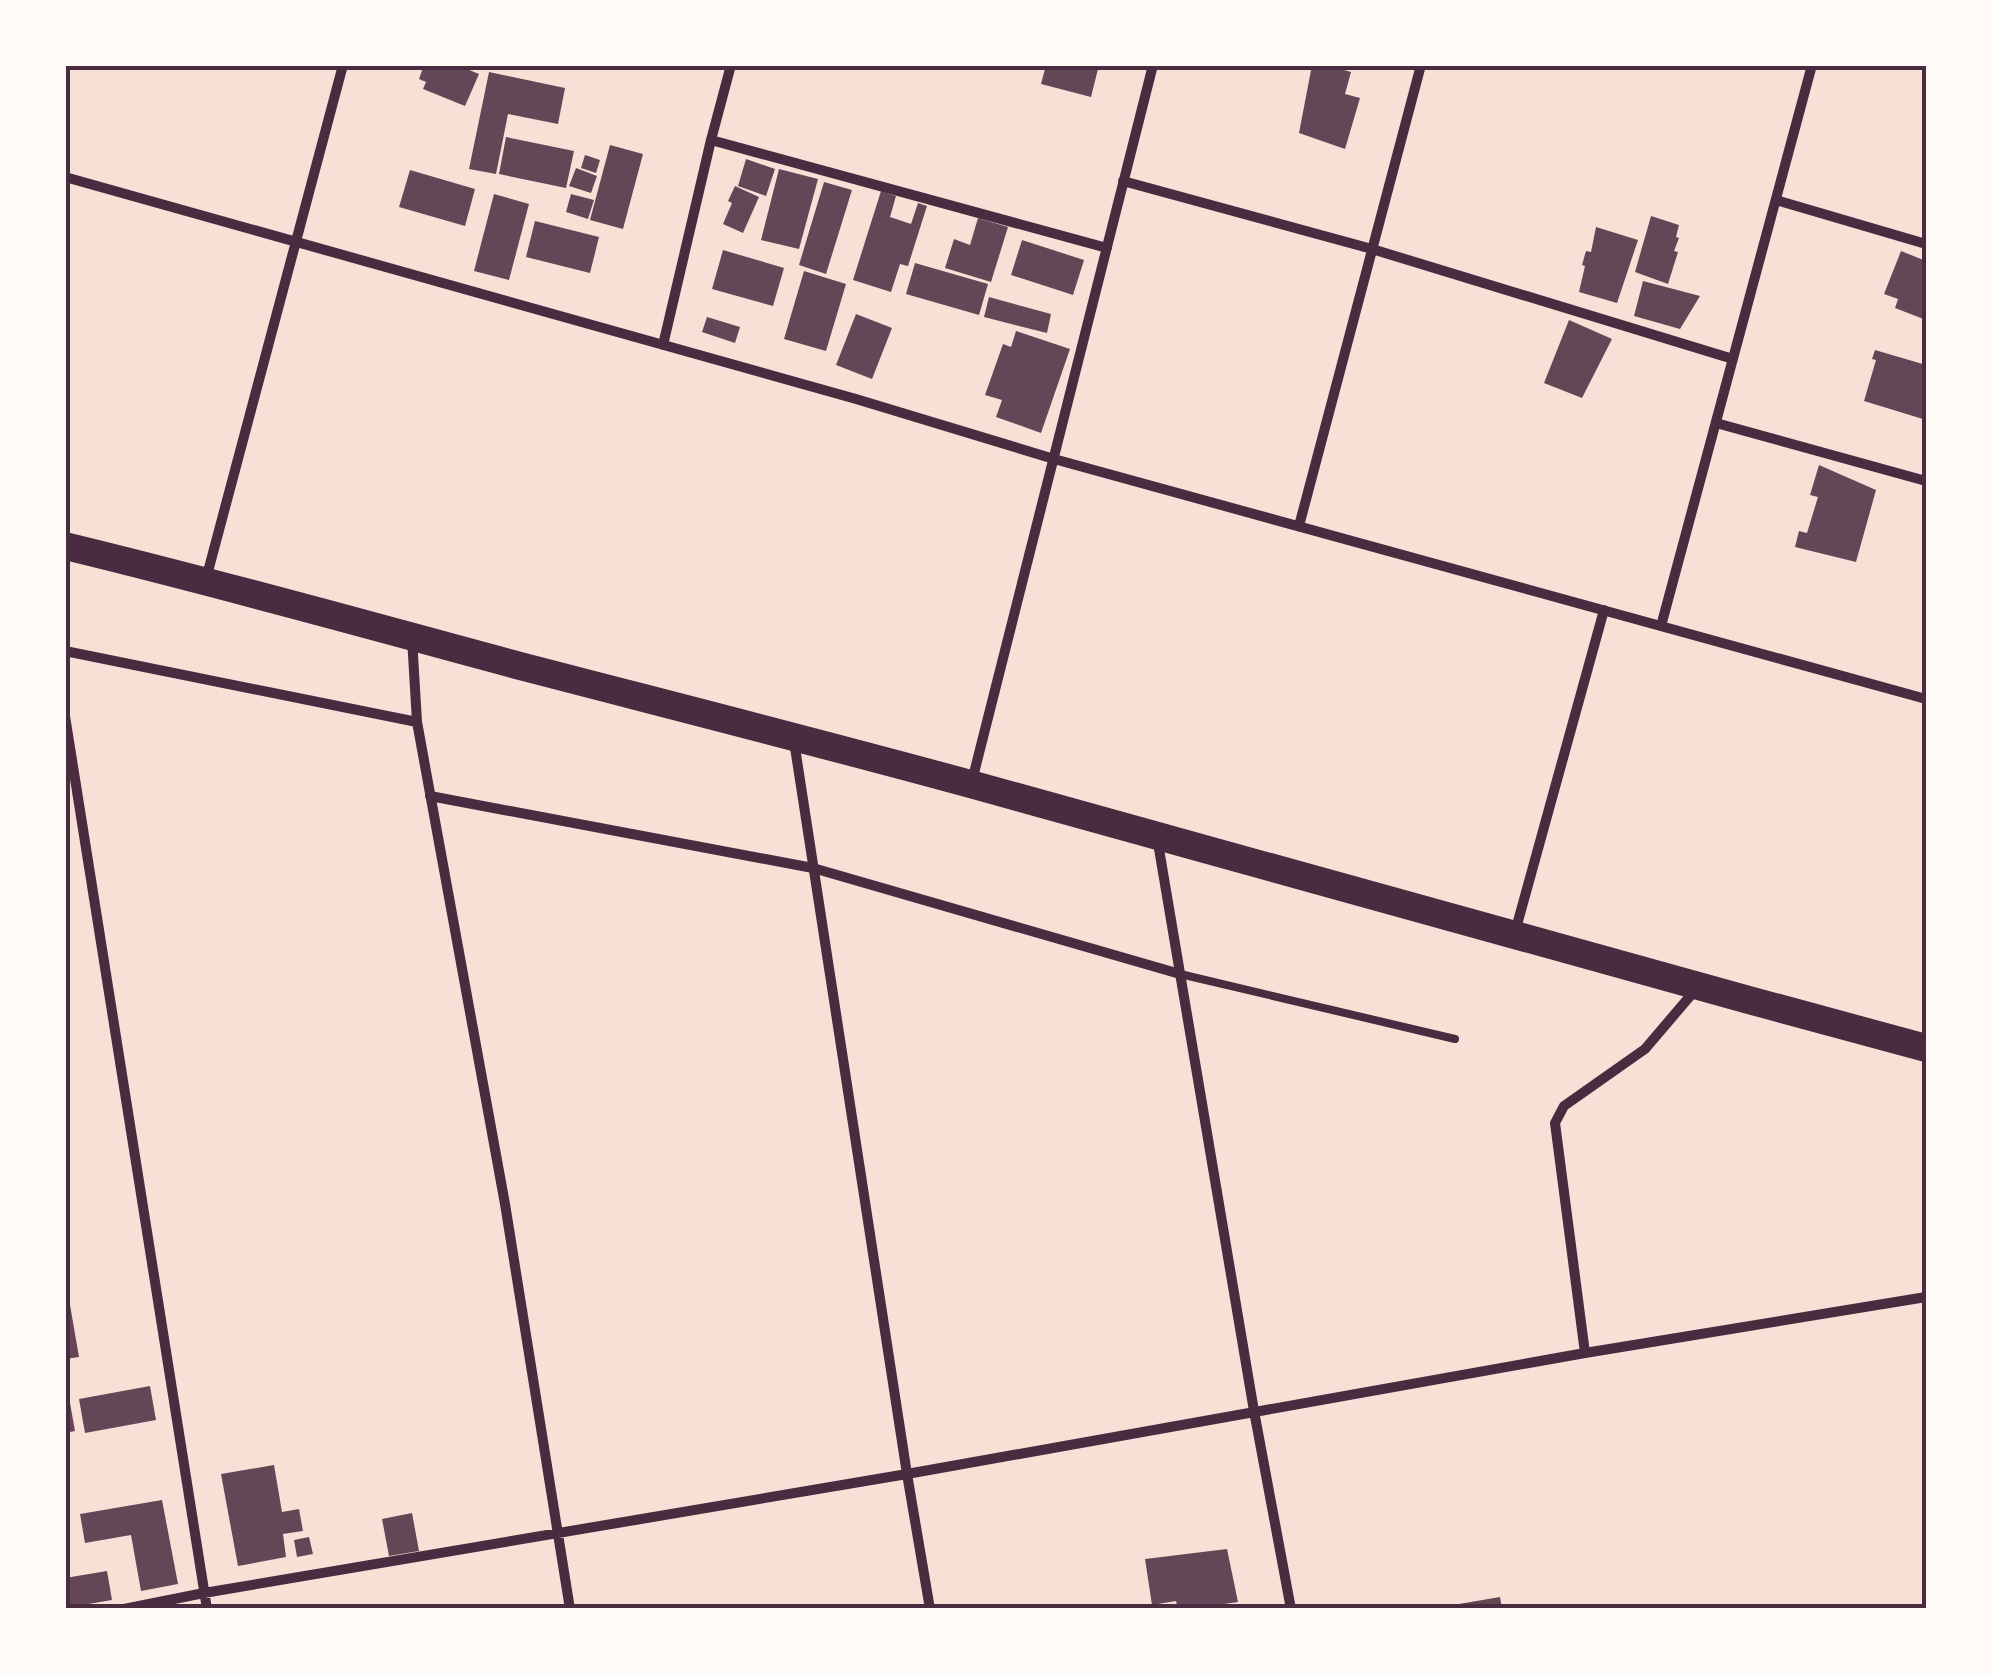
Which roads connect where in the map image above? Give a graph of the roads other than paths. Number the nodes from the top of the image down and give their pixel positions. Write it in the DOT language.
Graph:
graph roads {
  1 [pos="343,65"];
  2 [pos="731,65"];
  3 [pos="1153,65"];
  4 [pos="1421,65"];
  5 [pos="1812,65"];
  6 [pos="711,140"];
  7 [pos="65,177"];
  8 [pos="1123,181"];
  9 [pos="1776,200"];
  10 [pos="297,241"];
  11 [pos="1926,244"];
  12 [pos="1107,248"];
  13 [pos="1372,249"];
  14 [pos="663,344"];
  15 [pos="1733,358"];
  16 [pos="1716,422"];
  17 [pos="1054,459"];
  18 [pos="1926,482"];
  19 [pos="1298,526"];
  20 [pos="65,546"];
  21 [pos="206,580"];
  22 [pos="1604,610"];
  23 [pos="1662,626"];
  24 [pos="412,637"];
  25 [pos="65,651"];
  26 [pos="1926,699"];
  27 [pos="65,716"];
  28 [pos="416,722"];
  29 [pos="793,738"];
  30 [pos="971,784"];
  31 [pos="430,796"];
  32 [pos="1156,836"];
  33 [pos="814,868"];
  34 [pos="1515,934"];
  35 [pos="1180,974"];
  36 [pos="1698,987"];
  37 [pos="1455,1039"];
  38 [pos="1926,1048"];
  39 [pos="1926,1297"];
  40 [pos="1585,1353"];
  41 [pos="1254,1411"];
  42 [pos="907,1474"];
  43 [pos="557,1534"];
  44 [pos="204,1593"];
  45 [pos="124,1609"];
  46 [pos="207,1609"];
  47 [pos="570,1609"];
  48 [pos="930,1609"];
  49 [pos="1290,1609"];
  1 -- 10 [label="street"];
  2 -- 6 [label="street"];
  3 -- 8 [label="street"];
  4 -- 13 [label="street"];
  5 -- 9 [label="street"];
  6 -- 12 [label="street"];
  6 -- 14 [label="street"];
  7 -- 10 [label="street"];
  8 -- 12 [label="street"];
  8 -- 13 [label="street"];
  9 -- 11 [label="street"];
  9 -- 15 [label="street"];
  10 -- 14 [label="street"];
  10 -- 21 [label="street"];
  12 -- 17 [label="street"];
  13 -- 15 [label="street"];
  13 -- 19 [label="street"];
  14 -- 17 [label="street"];
  15 -- 16 [label="street"];
  16 -- 18 [label="street"];
  16 -- 23 [label="street"];
  17 -- 19 [label="street"];
  17 -- 30 [label="street"];
  19 -- 22 [label="street"];
  20 -- 21 [label="highway"];
  21 -- 24 [label="highway"];
  22 -- 23 [label="street"];
  22 -- 34 [label="street"];
  23 -- 26 [label="street"];
  24 -- 28 [label="street"];
  24 -- 29 [label="highway"];
  25 -- 28 [label="street"];
  27 -- 44 [label="street"];
  28 -- 31 [label="street"];
  29 -- 30 [label="highway"];
  29 -- 33 [label="street"];
  30 -- 32 [label="highway"];
  31 -- 33 [label="street"];
  31 -- 43 [label="street"];
  32 -- 34 [label="highway"];
  32 -- 35 [label="street"];
  33 -- 35 [label="street"];
  33 -- 42 [label="street"];
  34 -- 36 [label="highway"];
  35 -- 37 [label="lane"];
  35 -- 41 [label="street"];
  36 -- 38 [label="highway"];
  36 -- 40 [label="street"];
  39 -- 40 [label="street"];
  40 -- 41 [label="street"];
  41 -- 42 [label="street"];
  41 -- 49 [label="street"];
  42 -- 43 [label="street"];
  42 -- 48 [label="street"];
  43 -- 44 [label="street"];
  43 -- 47 [label="street"];
  44 -- 45 [label="street"];
  44 -- 46 [label="street"];
}
